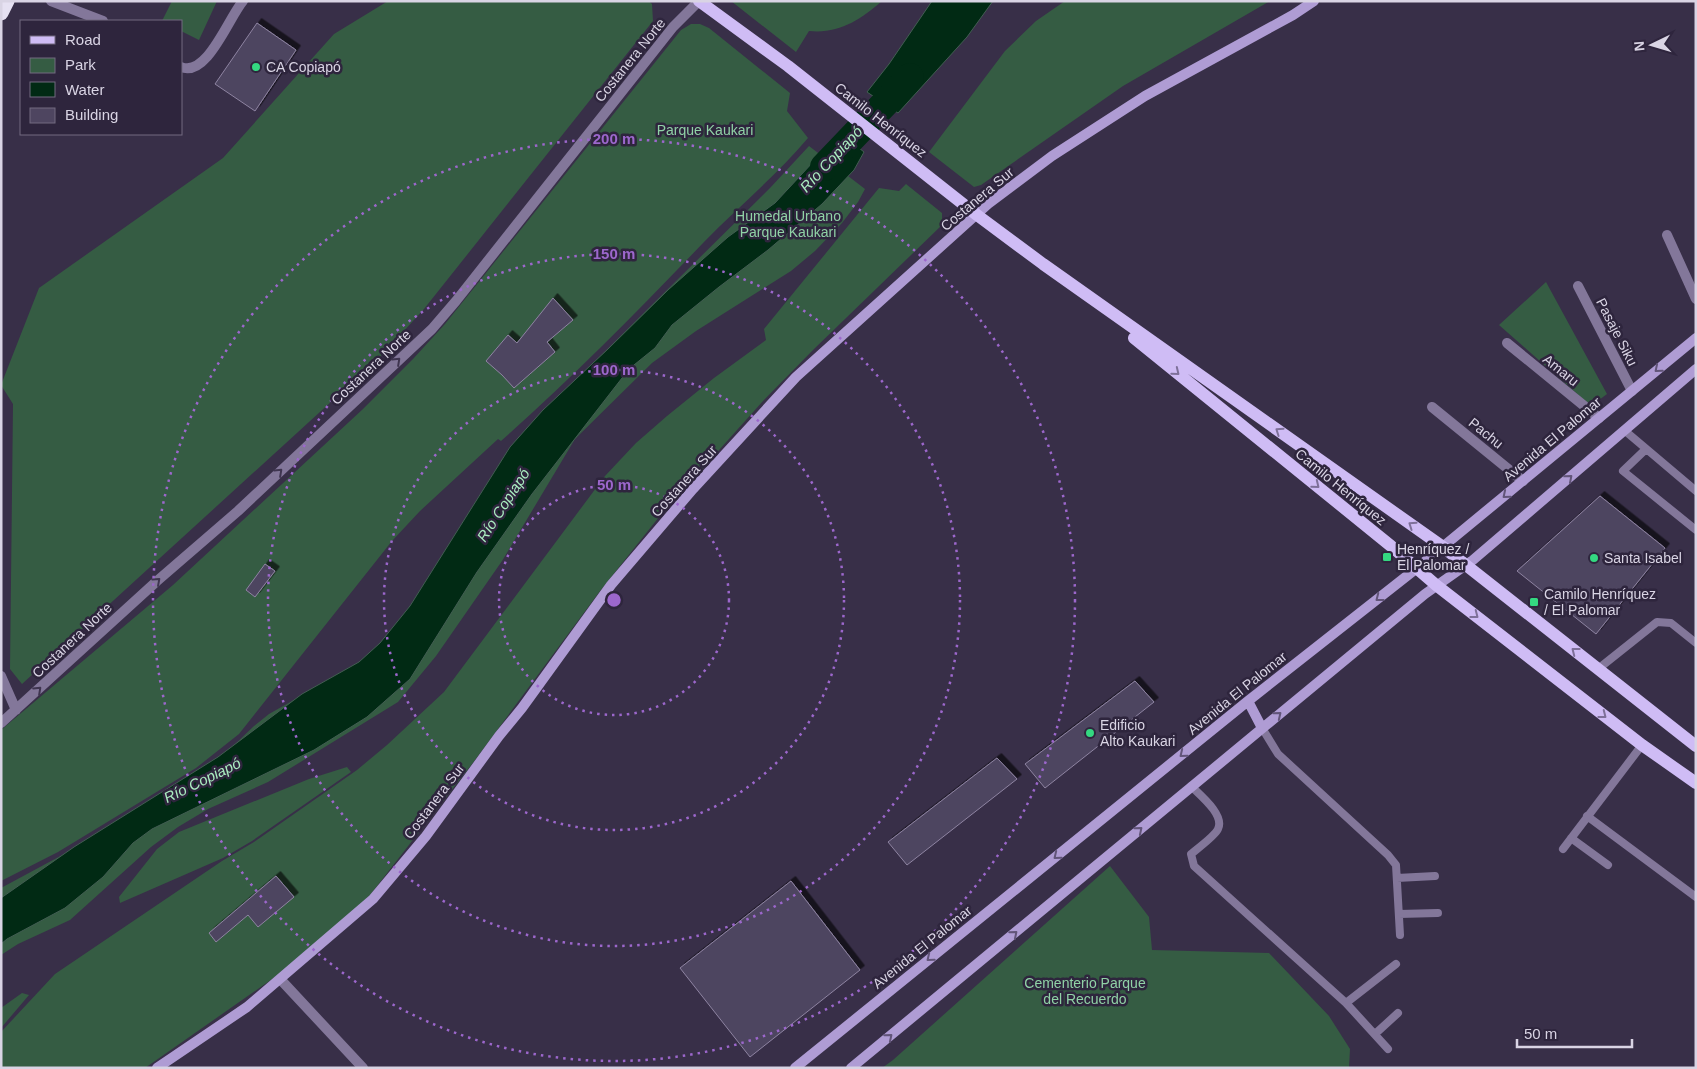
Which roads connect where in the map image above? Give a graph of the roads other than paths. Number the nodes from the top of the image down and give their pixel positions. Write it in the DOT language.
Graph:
graph roads {
  1 [pos="7,1"];
  2 [pos="51,1"];
  3 [pos="243,1"];
  4 [pos="699,1"];
  5 [pos="1314,1"];
  6 [pos="1,13"];
  7 [pos="100,20"];
  8 [pos="182,67"];
  9 [pos="976,214"];
  10 [pos="1667,235"];
  11 [pos="1043,264"];
  12 [pos="1578,286"];
  13 [pos="1696,299"];
  14 [pos="1696,338"];
  15 [pos="1507,343"];
  16 [pos="1696,369"];
  17 [pos="1632,391"];
  18 [pos="1432,407"];
  19 [pos="1599,418"];
  20 [pos="1624,430"];
  21 [pos="1646,449"];
  22 [pos="1523,481"];
  23 [pos="1696,492"];
  24 [pos="1696,530"];
  25 [pos="1443,547"];
  26 [pos="1465,566"];
  27 [pos="1417,568"];
  28 [pos="1436,585"];
  29 [pos="1696,643"];
  30 [pos="1598,669"];
  31 [pos="1,676"];
  32 [pos="1248,701"];
  33 [pos="16,710"];
  34 [pos="1,723"];
  35 [pos="1262,728"];
  36 [pos="1642,745"];
  37 [pos="1696,746"];
  38 [pos="1696,783"];
  39 [pos="1191,786"];
  40 [pos="1588,816"];
  41 [pos="1571,838"];
  42 [pos="1563,849"];
  43 [pos="1608,865"];
  44 [pos="1435,876"];
  45 [pos="1397,878"];
  46 [pos="1696,897"];
  47 [pos="1438,913"];
  48 [pos="1399,914"];
  49 [pos="1400,935"];
  50 [pos="1396,964"];
  51 [pos="281,980"];
  52 [pos="1346,1003"];
  53 [pos="1398,1013"];
  54 [pos="1375,1034"];
  55 [pos="1388,1049"];
  56 [pos="158,1068"];
  57 [pos="363,1068"];
  58 [pos="795,1068"];
  59 [pos="851,1068"];
  1 -- 6 [label="highway"];
  2 -- 7 [label="street"];
  3 -- 8 [label="street"];
  4 -- 9 [label="main road, Camilo Henríquez"];
  33 -- 4 [label="street, Costanera Norte, one-way"];
  5 -- 9 [label="street, Costanera Sur"];
  9 -- 11 [label="main road, Camilo Henríquez"];
  9 -- 51 [label="street, Costanera Sur"];
  10 -- 13 [label="street"];
  25 -- 11 [label="main road, Camilo Henríquez, one-way"];
  11 -- 27 [label="main road, Camilo Henríquez, one-way"];
  12 -- 17 [label="street, Pasaje Siku"];
  14 -- 17 [label="street, Avenida El Palomar, one-way"];
  15 -- 19 [label="street, Amaru"];
  16 -- 20 [label="street"];
  17 -- 19 [label="street, Avenida El Palomar"];
  18 -- 22 [label="street, Pachu"];
  19 -- 22 [label="street, Avenida El Palomar"];
  20 -- 21 [label="lane"];
  26 -- 20 [label="street, one-way"];
  21 -- 23 [label="lane"];
  21 -- 24 [label="lane"];
  22 -- 25 [label="street, Avenida El Palomar, one-way"];
  25 -- 26 [label="main road, Camilo Henríquez"];
  25 -- 27 [label="street, Avenida El Palomar"];
  26 -- 28 [label="street"];
  30 -- 26 [label="main road, Camilo Henríquez, one-way"];
  27 -- 28 [label="main road, Camilo Henríquez"];
  27 -- 32 [label="street, Avenida El Palomar, one-way"];
  35 -- 28 [label="street, one-way"];
  28 -- 36 [label="main road, Camilo Henríquez, one-way"];
  29 -- 30 [label="lane"];
  30 -- 37 [label="main road, Camilo Henríquez"];
  31 -- 33 [label="street"];
  32 -- 35 [label="street"];
  32 -- 58 [label="street, Avenida El Palomar, one-way"];
  33 -- 34 [label="street, Costanera Norte"];
  35 -- 39 [label="street"];
  35 -- 45 [label="lane"];
  36 -- 38 [label="main road, Camilo Henríquez"];
  36 -- 40 [label="lane"];
  39 -- 52 [label="lane"];
  59 -- 39 [label="street, one-way"];
  40 -- 41 [label="lane"];
  40 -- 46 [label="lane"];
  41 -- 42 [label="lane"];
  41 -- 43 [label="lane"];
  44 -- 45 [label="lane"];
  45 -- 48 [label="lane"];
  47 -- 48 [label="lane"];
  48 -- 49 [label="lane"];
  50 -- 52 [label="lane"];
  51 -- 56 [label="street, Costanera Sur"];
  51 -- 57 [label="street"];
  52 -- 54 [label="lane"];
  53 -- 54 [label="lane"];
  54 -- 55 [label="lane"];
}
